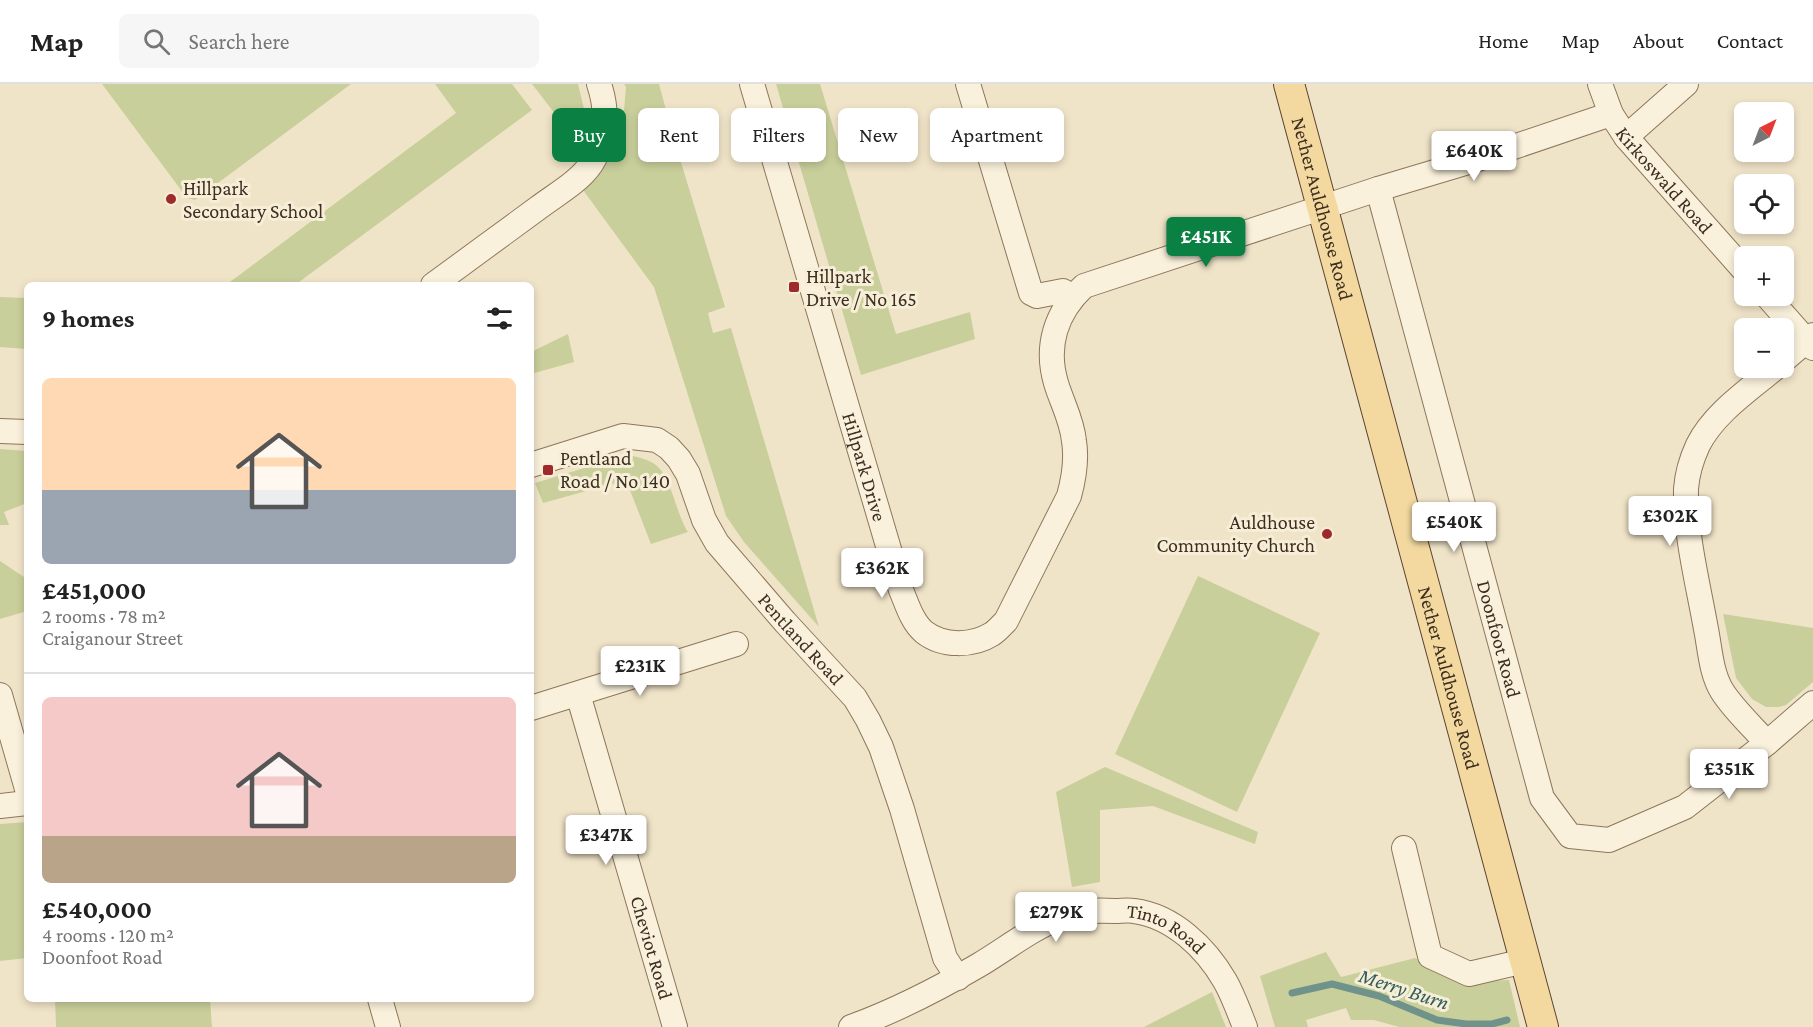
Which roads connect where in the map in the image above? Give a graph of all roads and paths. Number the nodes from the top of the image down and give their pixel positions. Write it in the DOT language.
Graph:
graph roads {
  1 [pos="598,84"];
  2 [pos="752,84"];
  3 [pos="968,84"];
  4 [pos="1288,84"];
  5 [pos="1600,84"];
  6 [pos="1686,84"];
  7 [pos="1611,114"];
  8 [pos="1626,137"];
  9 [pos="1378,189"];
  10 [pos="1323,208"];
  11 [pos="1734,259"];
  12 [pos="438,282"];
  13 [pos="1072,297"];
  14 [pos="1777,306"];
  15 [pos="1811,341"];
  16 [pos="1794,353"];
  17 [pos="1763,378"];
  18 [pos="0,430"];
  19 [pos="24,432"];
  20 [pos="534,464"];
  21 [pos="736,644"];
  22 [pos="578,694"];
  23 [pos="0,695"];
  24 [pos="1813,703"];
  25 [pos="534,707"];
  26 [pos="1767,743"];
  27 [pos="24,779"];
  28 [pos="24,803"];
  29 [pos="0,806"];
  30 [pos="1404,848"];
  31 [pos="1525,961"];
  32 [pos="958,978"];
  33 [pos="381,1002"];
  34 [pos="388,1027"];
  35 [pos="675,1027"];
  36 [pos="851,1027"];
  37 [pos="1245,1027"];
  38 [pos="1543,1027"];
  1 -- 12 [label="street"];
  2 -- 13 [label="street, Hillpark Drive"];
  3 -- 13 [label="street"];
  4 -- 10 [label="main road, Nether Auldhouse Road"];
  5 -- 7 [label="street, Kirkoswald Road"];
  6 -- 8 [label="street"];
  7 -- 8 [label="street, Kirkoswald Road"];
  7 -- 9 [label="street"];
  8 -- 11 [label="street, Kirkoswald Road"];
  9 -- 10 [label="street"];
  9 -- 26 [label="street, Doonfoot Road"];
  10 -- 13 [label="street"];
  10 -- 31 [label="main road, Nether Auldhouse Road"];
  14 -- 15 [label="street"];
  15 -- 16 [label="street"];
  17 -- 26 [label="street"];
  18 -- 19 [label="street"];
  20 -- 32 [label="street, Pentland Road"];
  21 -- 22 [label="street"];
  22 -- 25 [label="street"];
  22 -- 35 [label="street, Cheviot Road"];
  23 -- 27 [label="street"];
  24 -- 26 [label="street"];
  28 -- 29 [label="street"];
  30 -- 31 [label="street"];
  31 -- 38 [label="main road, Nether Auldhouse Road"];
  32 -- 36 [label="street, Tinto Road"];
  32 -- 37 [label="street, Tinto Road"];
  33 -- 34 [label="street"];
}
